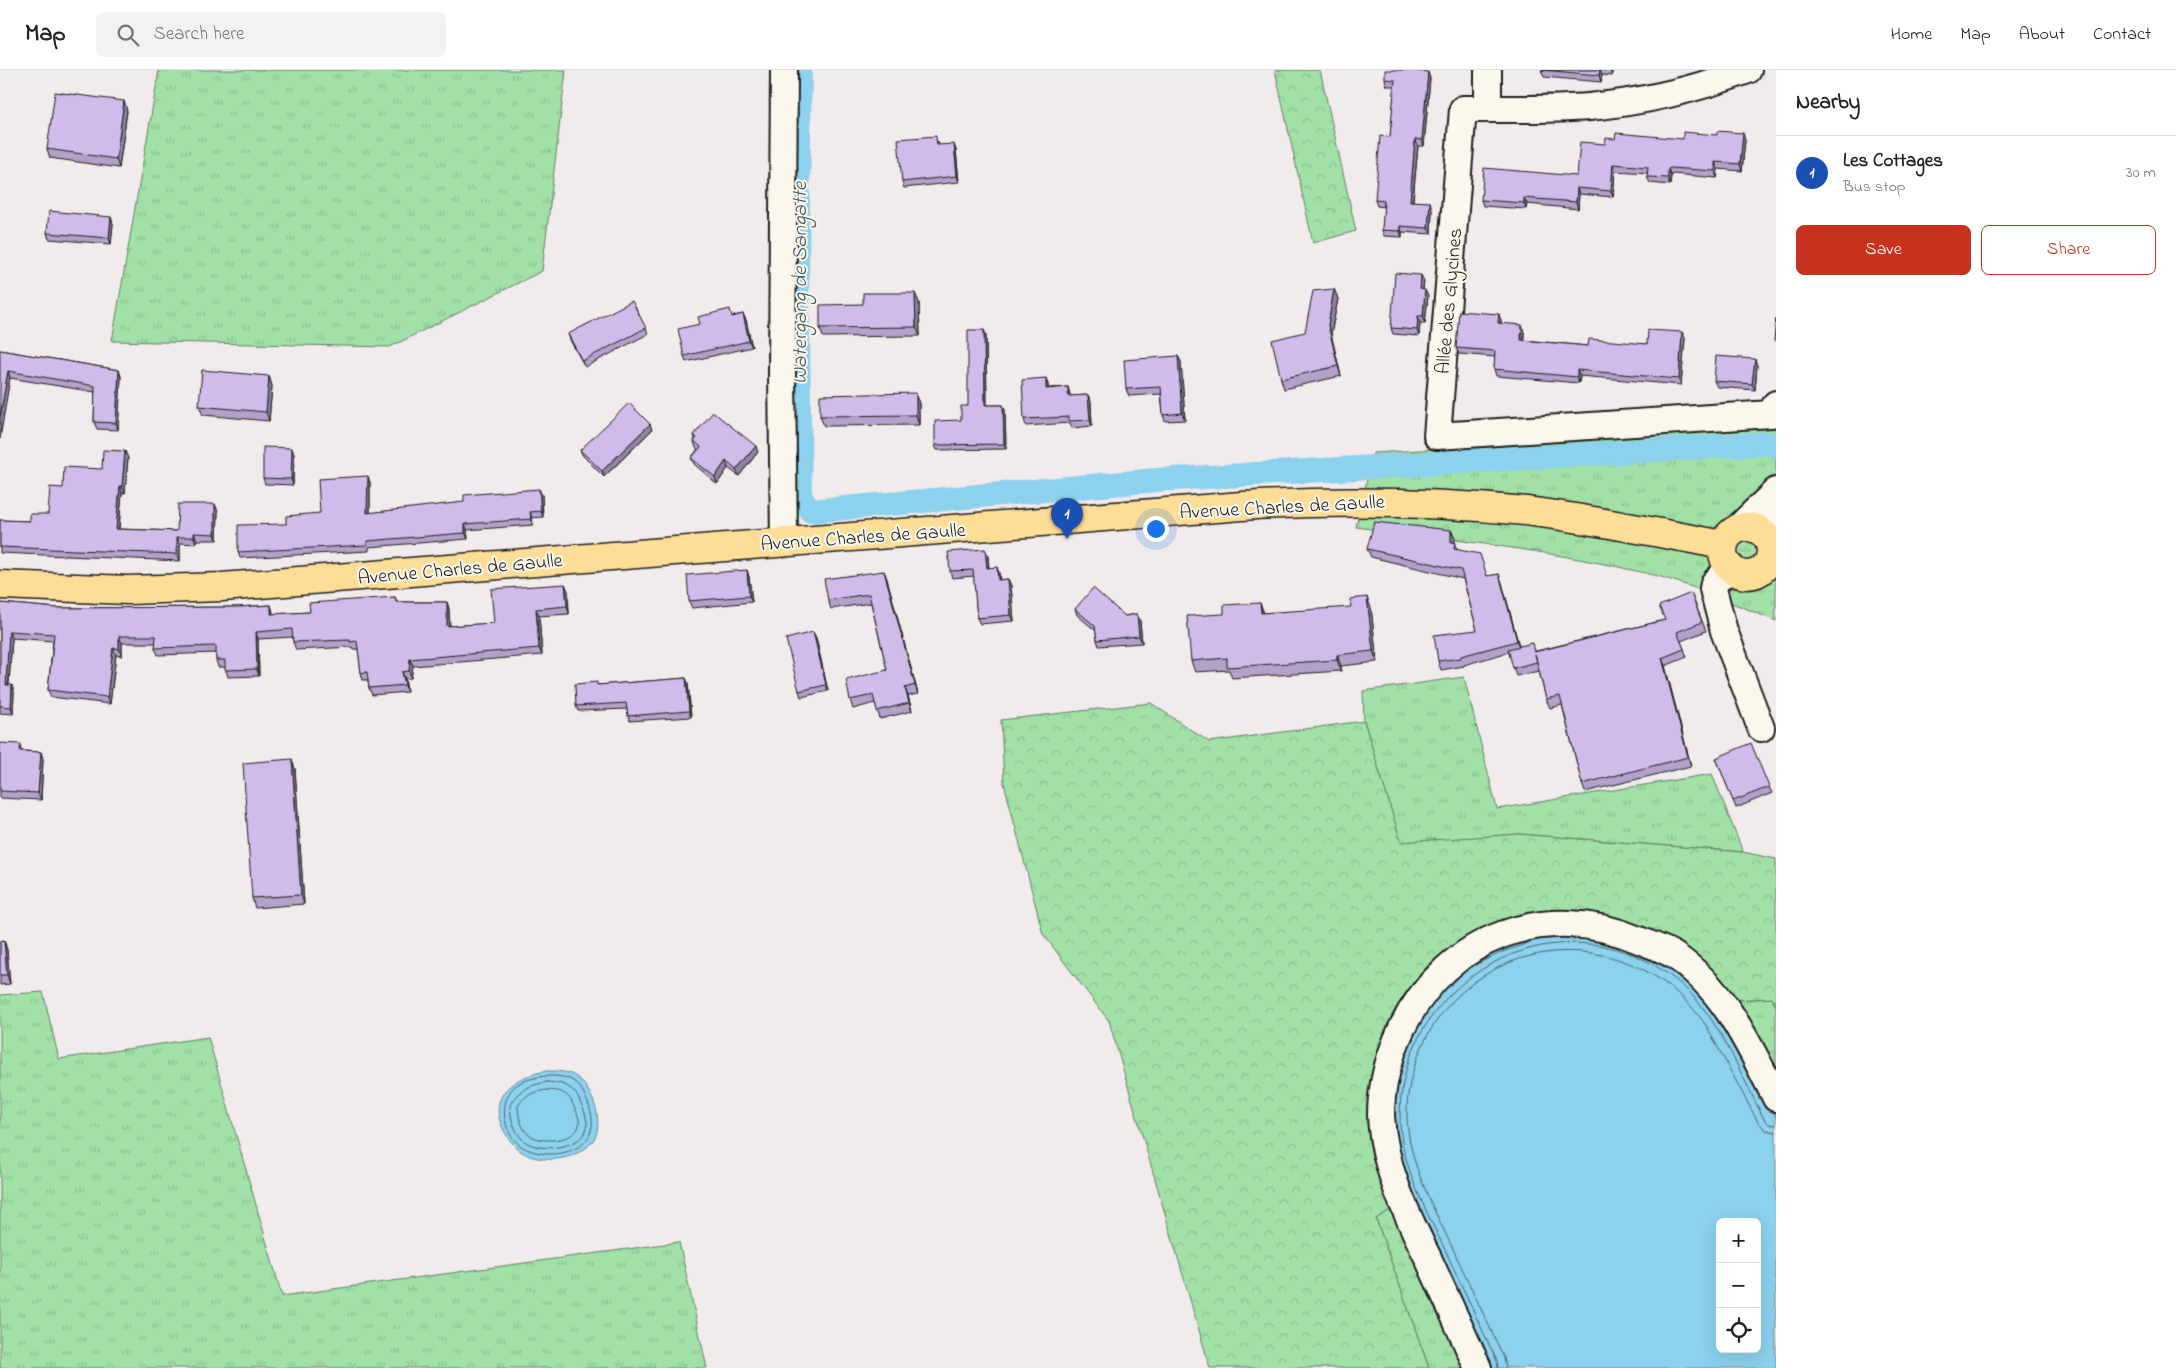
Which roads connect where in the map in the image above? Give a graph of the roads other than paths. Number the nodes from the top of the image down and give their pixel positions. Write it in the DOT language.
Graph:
graph roads {
  1 [pos="784,70"];
  2 [pos="1488,70"];
  3 [pos="1748,70"];
  4 [pos="1488,109"];
  5 [pos="1776,404"];
  6 [pos="1776,492"];
  7 [pos="784,542"];
  8 [pos="1730,548"];
  9 [pos="1771,558"];
  10 [pos="0,585"];
  11 [pos="1761,728"];
  12 [pos="1776,1098"];
  13 [pos="1478,1368"];
  1 -- 7 [label="street"];
  2 -- 4 [label="street"];
  3 -- 4 [label="street, Allée des Glycines"];
  4 -- 5 [label="street, Allée des Glycines"];
  6 -- 8 [label="street"];
  6 -- 9 [label="street"];
  7 -- 8 [label="main road, Avenue Charles de Gaulle"];
  7 -- 10 [label="main road, Avenue Charles de Gaulle"];
  8 -- 9 [label="main road, Avenue Charles de Gaulle"];
  8 -- 9 [label="main road, Avenue Charles de Gaulle"];
  8 -- 11 [label="street"];
  12 -- 13 [label="street"];
}
